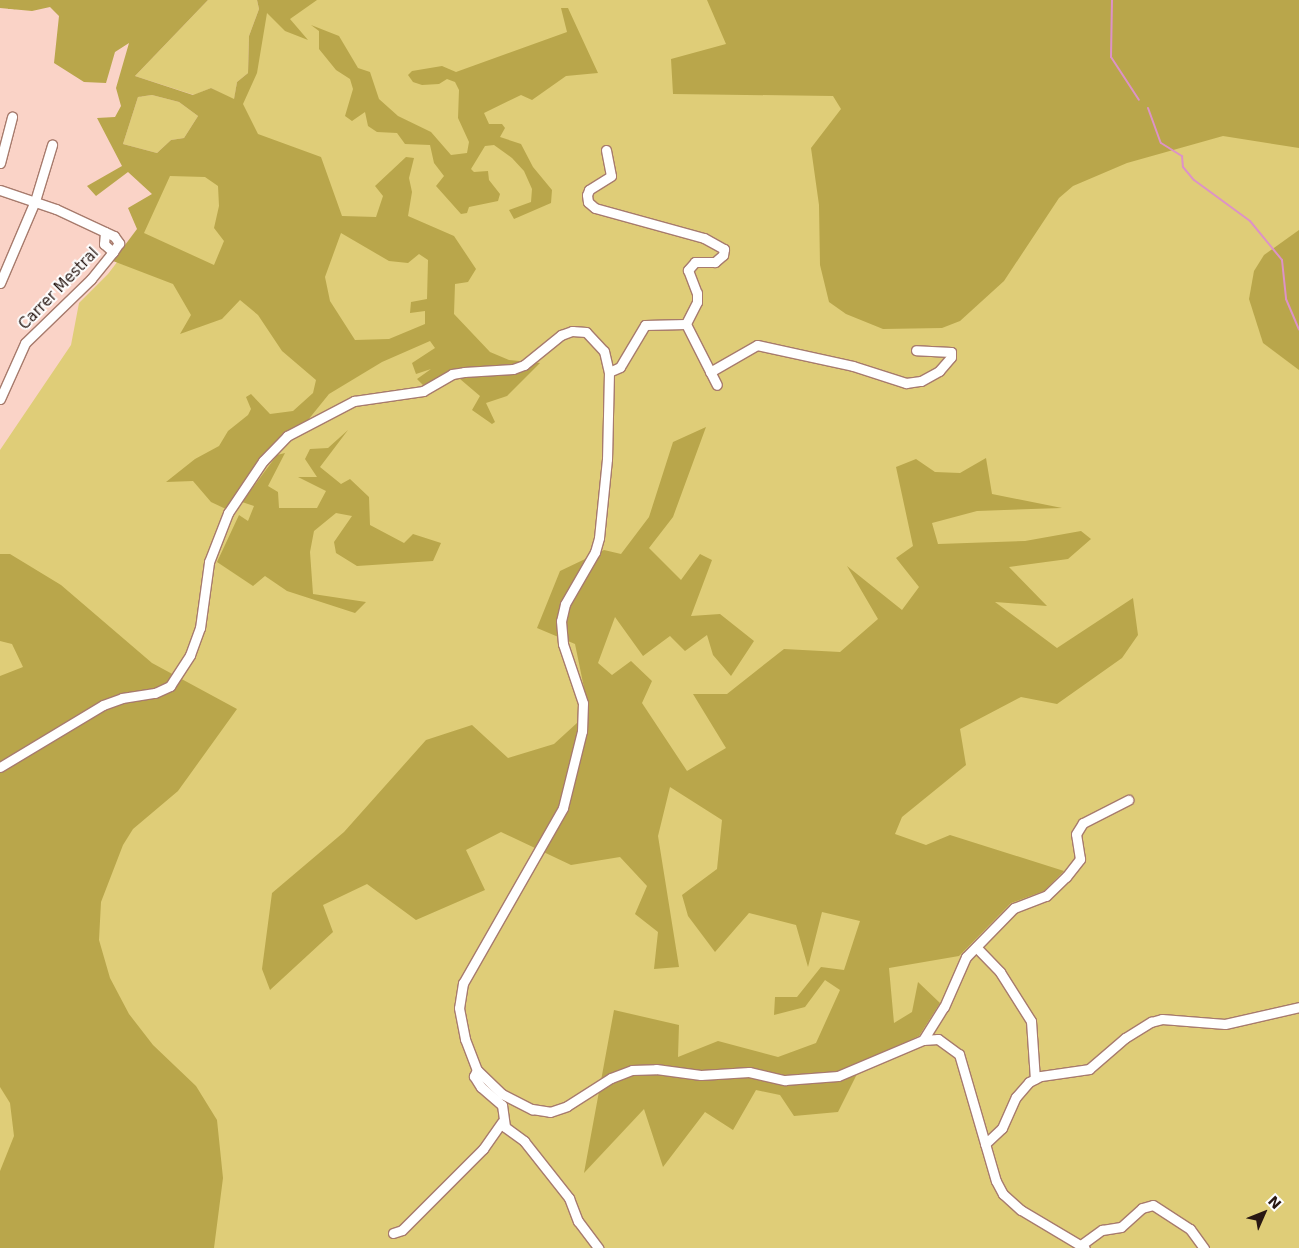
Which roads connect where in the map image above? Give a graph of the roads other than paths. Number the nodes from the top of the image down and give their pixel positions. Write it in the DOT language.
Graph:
graph roads {
  1 [pos="12,117"];
  2 [pos="52,145"];
  3 [pos="606,150"];
  4 [pos="0,163"];
  5 [pos="0,190"];
  6 [pos="35,201"];
  7 [pos="105,232"];
  8 [pos="113,252"];
  9 [pos="0,283"];
  10 [pos="686,324"];
  11 [pos="916,350"];
  12 [pos="609,372"];
  13 [pos="710,372"];
  14 [pos="717,385"];
  15 [pos="1,395"];
  16 [pos="0,767"];
  17 [pos="1128,800"];
  18 [pos="976,948"];
  19 [pos="1299,1007"];
  20 [pos="922,1040"];
  21 [pos="477,1070"];
  22 [pos="1034,1079"];
  23 [pos="502,1122"];
  24 [pos="985,1144"];
  25 [pos="394,1232"];
  26 [pos="1083,1247"];
  27 [pos="598,1248"];
  28 [pos="1204,1248"];
  1 -- 4 [label="street"];
  2 -- 6 [label="street"];
  3 -- 10 [label="street"];
  5 -- 6 [label="street"];
  6 -- 7 [label="street"];
  6 -- 9 [label="street"];
  7 -- 8 [label="street"];
  7 -- 8 [label="street"];
  8 -- 15 [label="street, Carrer Mestral"];
  10 -- 12 [label="street"];
  10 -- 13 [label="street"];
  11 -- 13 [label="street"];
  12 -- 16 [label="street"];
  12 -- 21 [label="street"];
  13 -- 14 [label="street"];
  17 -- 18 [label="street"];
  18 -- 20 [label="street"];
  18 -- 22 [label="street"];
  19 -- 22 [label="street"];
  20 -- 21 [label="street"];
  20 -- 24 [label="street"];
  21 -- 23 [label="street"];
  22 -- 24 [label="street"];
  23 -- 25 [label="street"];
  23 -- 27 [label="street"];
  24 -- 26 [label="street"];
  26 -- 28 [label="street"];
}
